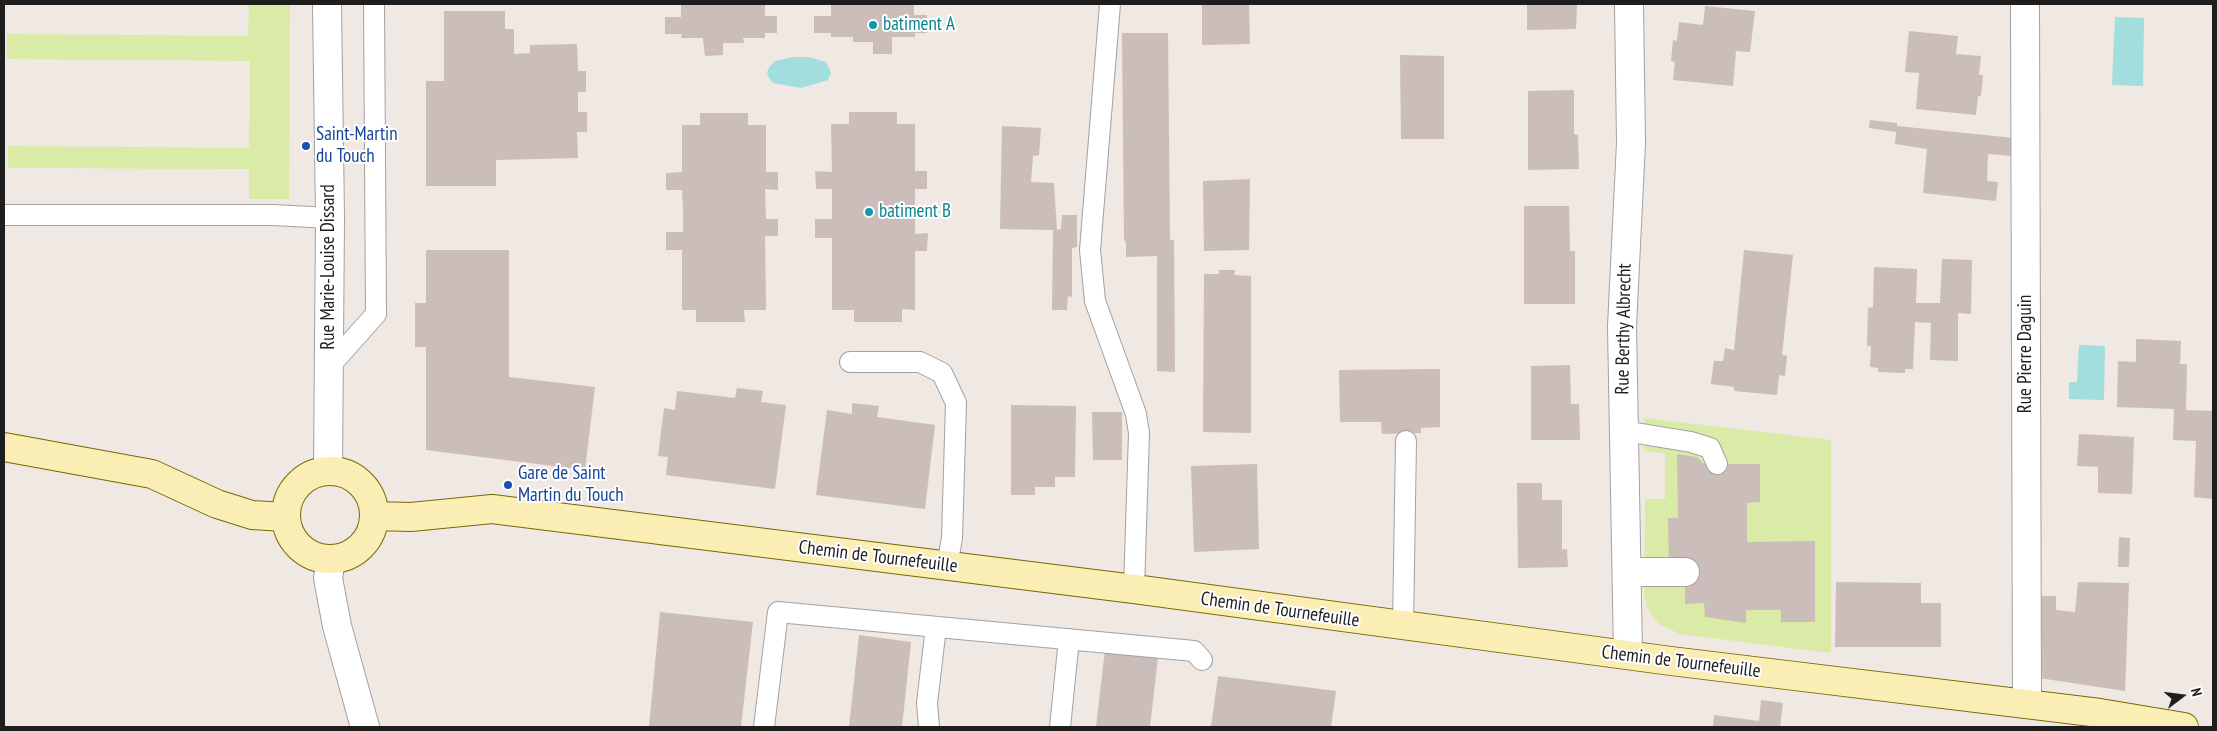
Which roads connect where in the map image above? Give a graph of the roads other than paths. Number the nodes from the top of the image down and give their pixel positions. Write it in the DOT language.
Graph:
graph roads {
  1 [pos="327,4"];
  2 [pos="374,4"];
  3 [pos="1110,4"];
  4 [pos="1629,4"];
  5 [pos="2024,4"];
  6 [pos="4,215"];
  7 [pos="330,218"];
  8 [pos="850,362"];
  9 [pos="328,368"];
  10 [pos="1624,431"];
  11 [pos="1406,441"];
  12 [pos="4,447"];
  13 [pos="1717,464"];
  14 [pos="328,470"];
  15 [pos="286,516"];
  16 [pos="375,516"];
  17 [pos="330,560"];
  18 [pos="947,566"];
  19 [pos="1627,572"];
  20 [pos="1685,572"];
  21 [pos="1134,589"];
  22 [pos="936,627"];
  23 [pos="1403,627"];
  24 [pos="1069,639"];
  25 [pos="1628,655"];
  26 [pos="1202,660"];
  27 [pos="2027,704"];
  28 [pos="365,727"];
  29 [pos="764,727"];
  30 [pos="929,727"];
  31 [pos="1060,727"];
  32 [pos="2184,727"];
  1 -- 7 [label="street, Rue Marie-Louise Dissard"];
  2 -- 9 [label="lane"];
  3 -- 21 [label="lane"];
  4 -- 10 [label="street, Rue Berthy Albrecht"];
  5 -- 27 [label="street, Rue Pierre Daguin"];
  6 -- 7 [label="lane"];
  7 -- 9 [label="street, Rue Marie-Louise Dissard"];
  8 -- 18 [label="lane"];
  9 -- 14 [label="street, Rue Marie-Louise Dissard"];
  10 -- 13 [label="lane"];
  10 -- 19 [label="street, Rue Berthy Albrecht"];
  11 -- 23 [label="lane"];
  12 -- 15 [label="street"];
  14 -- 15 [label="street"];
  14 -- 16 [label="street"];
  15 -- 17 [label="street"];
  16 -- 17 [label="street"];
  16 -- 18 [label="street, Chemin de Tournefeuille"];
  17 -- 28 [label="street"];
  18 -- 21 [label="street, Chemin de Tournefeuille"];
  19 -- 20 [label="street"];
  19 -- 25 [label="street, Rue Berthy Albrecht"];
  21 -- 23 [label="street, Chemin de Tournefeuille"];
  22 -- 24 [label="lane"];
  22 -- 29 [label="lane"];
  22 -- 30 [label="lane"];
  23 -- 25 [label="street, Chemin de Tournefeuille"];
  24 -- 26 [label="lane"];
  24 -- 31 [label="lane"];
  25 -- 27 [label="street, Chemin de Tournefeuille"];
  27 -- 32 [label="street, Chemin de Tournefeuille"];
}
